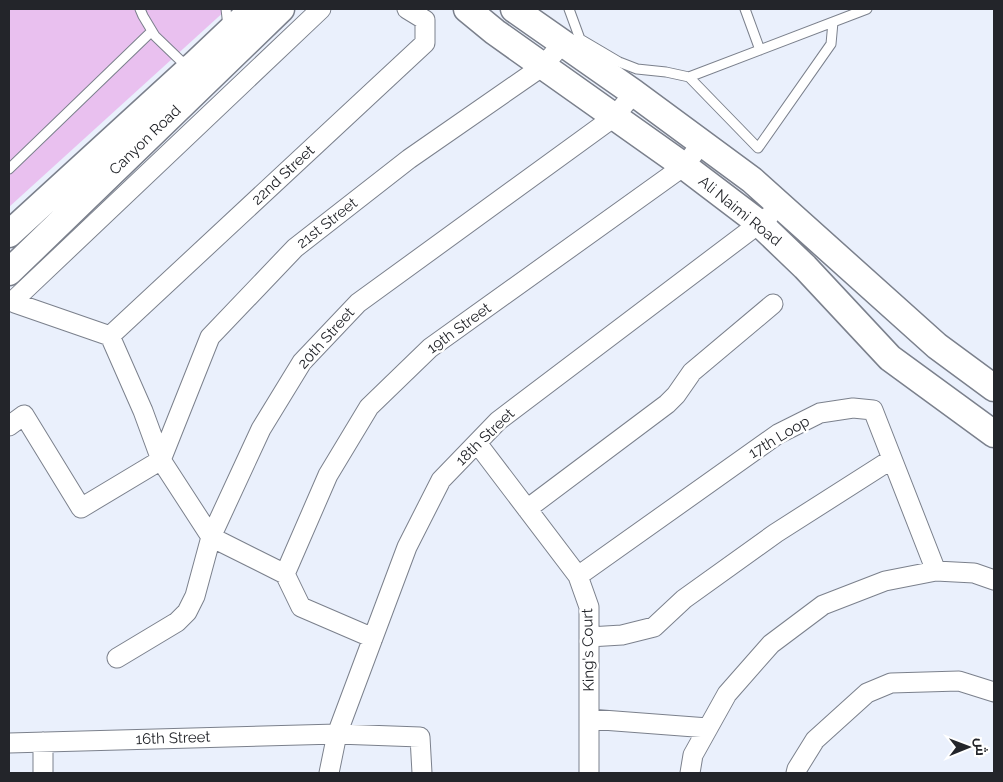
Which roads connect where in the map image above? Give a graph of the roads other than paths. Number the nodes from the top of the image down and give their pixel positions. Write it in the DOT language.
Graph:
graph roads {
  1 [pos="140,9"];
  2 [pos="253,9"];
  3 [pos="281,9"];
  4 [pos="321,9"];
  5 [pos="407,9"];
  6 [pos="468,9"];
  7 [pos="514,9"];
  8 [pos="569,9"];
  9 [pos="745,9"];
  10 [pos="867,9"];
  11 [pos="833,22"];
  12 [pos="231,29"];
  13 [pos="152,31"];
  14 [pos="562,44"];
  15 [pos="760,50"];
  16 [pos="196,63"];
  17 [pos="543,66"];
  18 [pos="689,77"];
  19 [pos="634,93"];
  20 [pos="614,116"];
  21 [pos="702,143"];
  22 [pos="684,166"];
  23 [pos="9,169"];
  24 [pos="782,207"];
  25 [pos="759,224"];
  26 [pos="9,234"];
  27 [pos="9,272"];
  28 [pos="10,302"];
  29 [pos="773,304"];
  30 [pos="110,336"];
  31 [pos="994,388"];
  32 [pos="9,426"];
  33 [pos="994,434"];
  34 [pos="477,443"];
  35 [pos="892,458"];
  36 [pos="161,460"];
  37 [pos="527,509"];
  38 [pos="211,537"];
  39 [pos="936,571"];
  40 [pos="285,574"];
  41 [pos="578,576"];
  42 [pos="994,580"];
  43 [pos="589,637"];
  44 [pos="373,638"];
  45 [pos="117,658"];
  46 [pos="994,692"];
  47 [pos="589,719"];
  48 [pos="708,728"];
  49 [pos="337,734"];
  50 [pos="43,742"];
  51 [pos="9,743"];
  52 [pos="43,773"];
  53 [pos="329,773"];
  54 [pos="422,773"];
  55 [pos="589,773"];
  56 [pos="690,773"];
  57 [pos="796,773"];
  1 -- 13 [label="lane"];
  2 -- 12 [label="main road, Canyon Road"];
  3 -- 12 [label="main road, Canyon Road"];
  4 -- 28 [label="street"];
  5 -- 30 [label="street, 22nd Street"];
  6 -- 17 [label="main road, Ali Naimi Road"];
  7 -- 14 [label="main road, Ali Naimi Road"];
  8 -- 18 [label="lane"];
  9 -- 15 [label="lane"];
  10 -- 11 [label="lane"];
  11 -- 15 [label="lane"];
  11 -- 18 [label="lane"];
  12 -- 16 [label="main road, Canyon Road"];
  12 -- 27 [label="main road, Canyon Road"];
  13 -- 16 [label="lane"];
  13 -- 23 [label="lane"];
  14 -- 17 [label="street, 21st Street"];
  14 -- 19 [label="main road, Ali Naimi Road"];
  15 -- 18 [label="lane"];
  16 -- 26 [label="main road, Canyon Road"];
  17 -- 20 [label="main road, Ali Naimi Road"];
  17 -- 36 [label="street, 21st Street"];
  19 -- 20 [label="street, 20th Street"];
  19 -- 21 [label="main road, Ali Naimi Road"];
  20 -- 22 [label="main road, Ali Naimi Road"];
  20 -- 38 [label="street, 20th Street"];
  21 -- 22 [label="street, 19th Street"];
  21 -- 24 [label="main road, Ali Naimi Road"];
  22 -- 25 [label="main road, Ali Naimi Road"];
  22 -- 40 [label="street, 19th Street"];
  24 -- 25 [label="street, 18th Street"];
  24 -- 31 [label="main road, Ali Naimi Road"];
  25 -- 33 [label="main road, Ali Naimi Road"];
  25 -- 34 [label="street, 18th Street"];
  28 -- 30 [label="street"];
  29 -- 37 [label="street"];
  30 -- 36 [label="street"];
  32 -- 36 [label="street"];
  34 -- 37 [label="street, King's Court"];
  34 -- 44 [label="street, 18th Street"];
  35 -- 39 [label="street, 17th Loop"];
  35 -- 41 [label="street, 17th Loop"];
  35 -- 43 [label="street"];
  36 -- 38 [label="street"];
  37 -- 41 [label="street, King's Court"];
  38 -- 40 [label="street"];
  38 -- 45 [label="street, 20th Street"];
  39 -- 42 [label="street"];
  39 -- 48 [label="street"];
  40 -- 44 [label="street"];
  41 -- 43 [label="street, King's Court"];
  43 -- 47 [label="street, King's Court"];
  44 -- 49 [label="street, 18th Street"];
  46 -- 57 [label="street"];
  47 -- 48 [label="street"];
  47 -- 55 [label="street, King's Court"];
  48 -- 56 [label="street"];
  49 -- 50 [label="street, 16th Street"];
  49 -- 53 [label="street, 18th Street"];
  49 -- 54 [label="street"];
  50 -- 51 [label="street, 16th Street"];
  50 -- 52 [label="street"];
}
